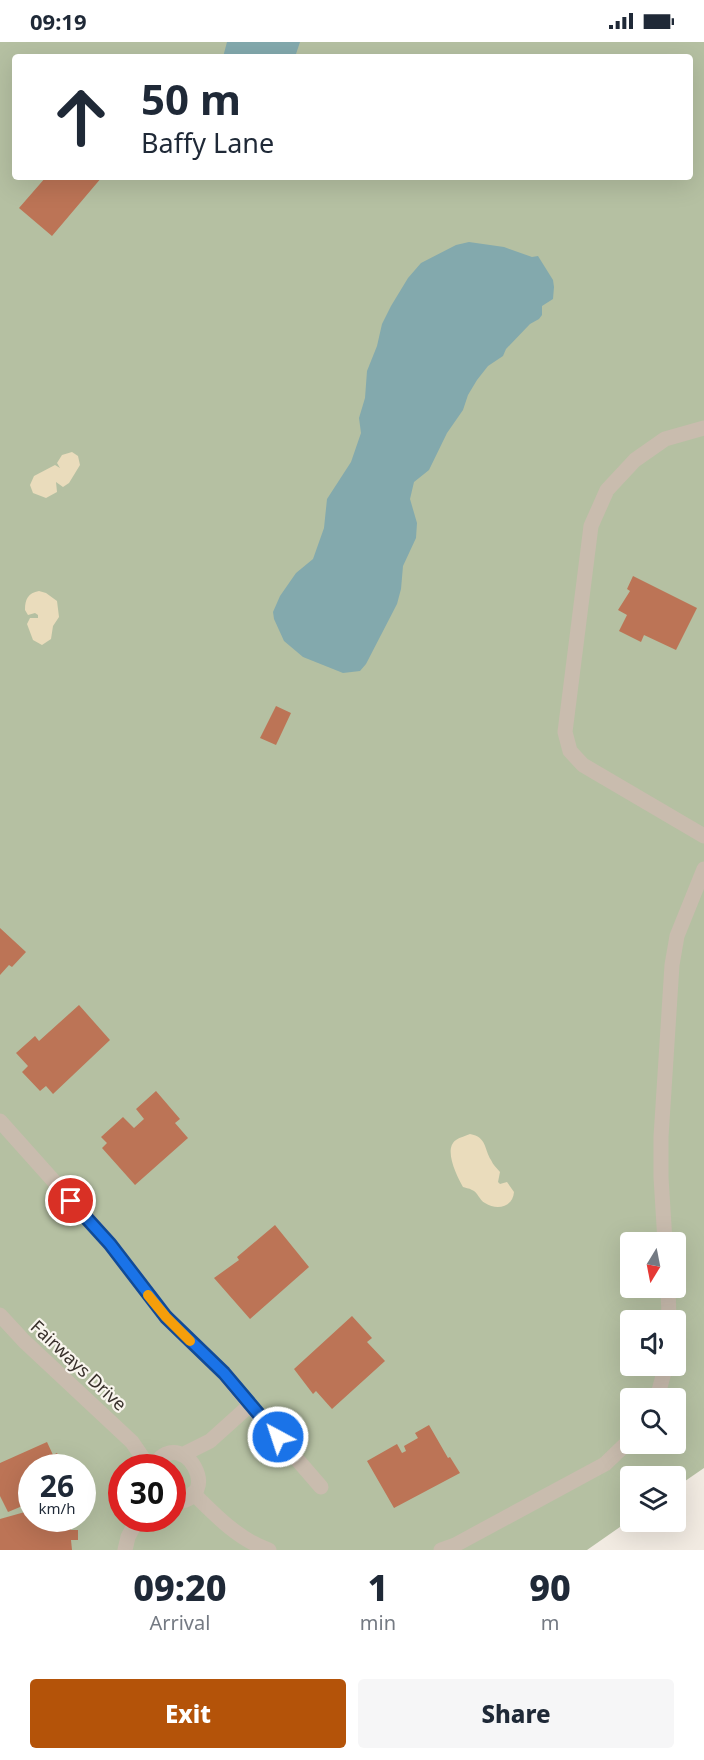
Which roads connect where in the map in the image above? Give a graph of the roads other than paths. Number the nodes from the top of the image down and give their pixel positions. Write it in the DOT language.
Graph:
graph roads {
  1 [pos="704,428"];
  2 [pos="704,836"];
  3 [pos="704,869"];
  4 [pos="0,1121"];
  5 [pos="664,1232"];
  6 [pos="0,1314"];
  7 [pos="250,1405"];
  8 [pos="210,1441"];
  9 [pos="132,1442"];
  10 [pos="620,1450"];
  11 [pos="140,1454"];
  12 [pos="171,1454"];
  13 [pos="177,1454"];
  14 [pos="186,1460"];
  15 [pos="198,1472"];
  16 [pos="321,1487"];
  17 [pos="193,1494"];
  18 [pos="186,1498"];
  19 [pos="131,1532"];
  20 [pos="125,1550"];
  21 [pos="269,1550"];
  22 [pos="441,1550"];
  1 -- 2 [label="street"];
  3 -- 5 [label="street"];
  4 -- 7 [label="street"];
  6 -- 9 [label="street, Fairways Drive"];
  7 -- 8 [label="street"];
  7 -- 16 [label="street"];
  8 -- 13 [label="street"];
  8 -- 15 [label="street"];
  9 -- 11 [label="street, Fairways Drive"];
  9 -- 12 [label="street, Fairways Drive"];
  10 -- 22 [label="street"];
  14 -- 15 [label="street"];
  15 -- 17 [label="street"];
  17 -- 18 [label="street"];
  17 -- 21 [label="street"];
  19 -- 20 [label="street"];
}
